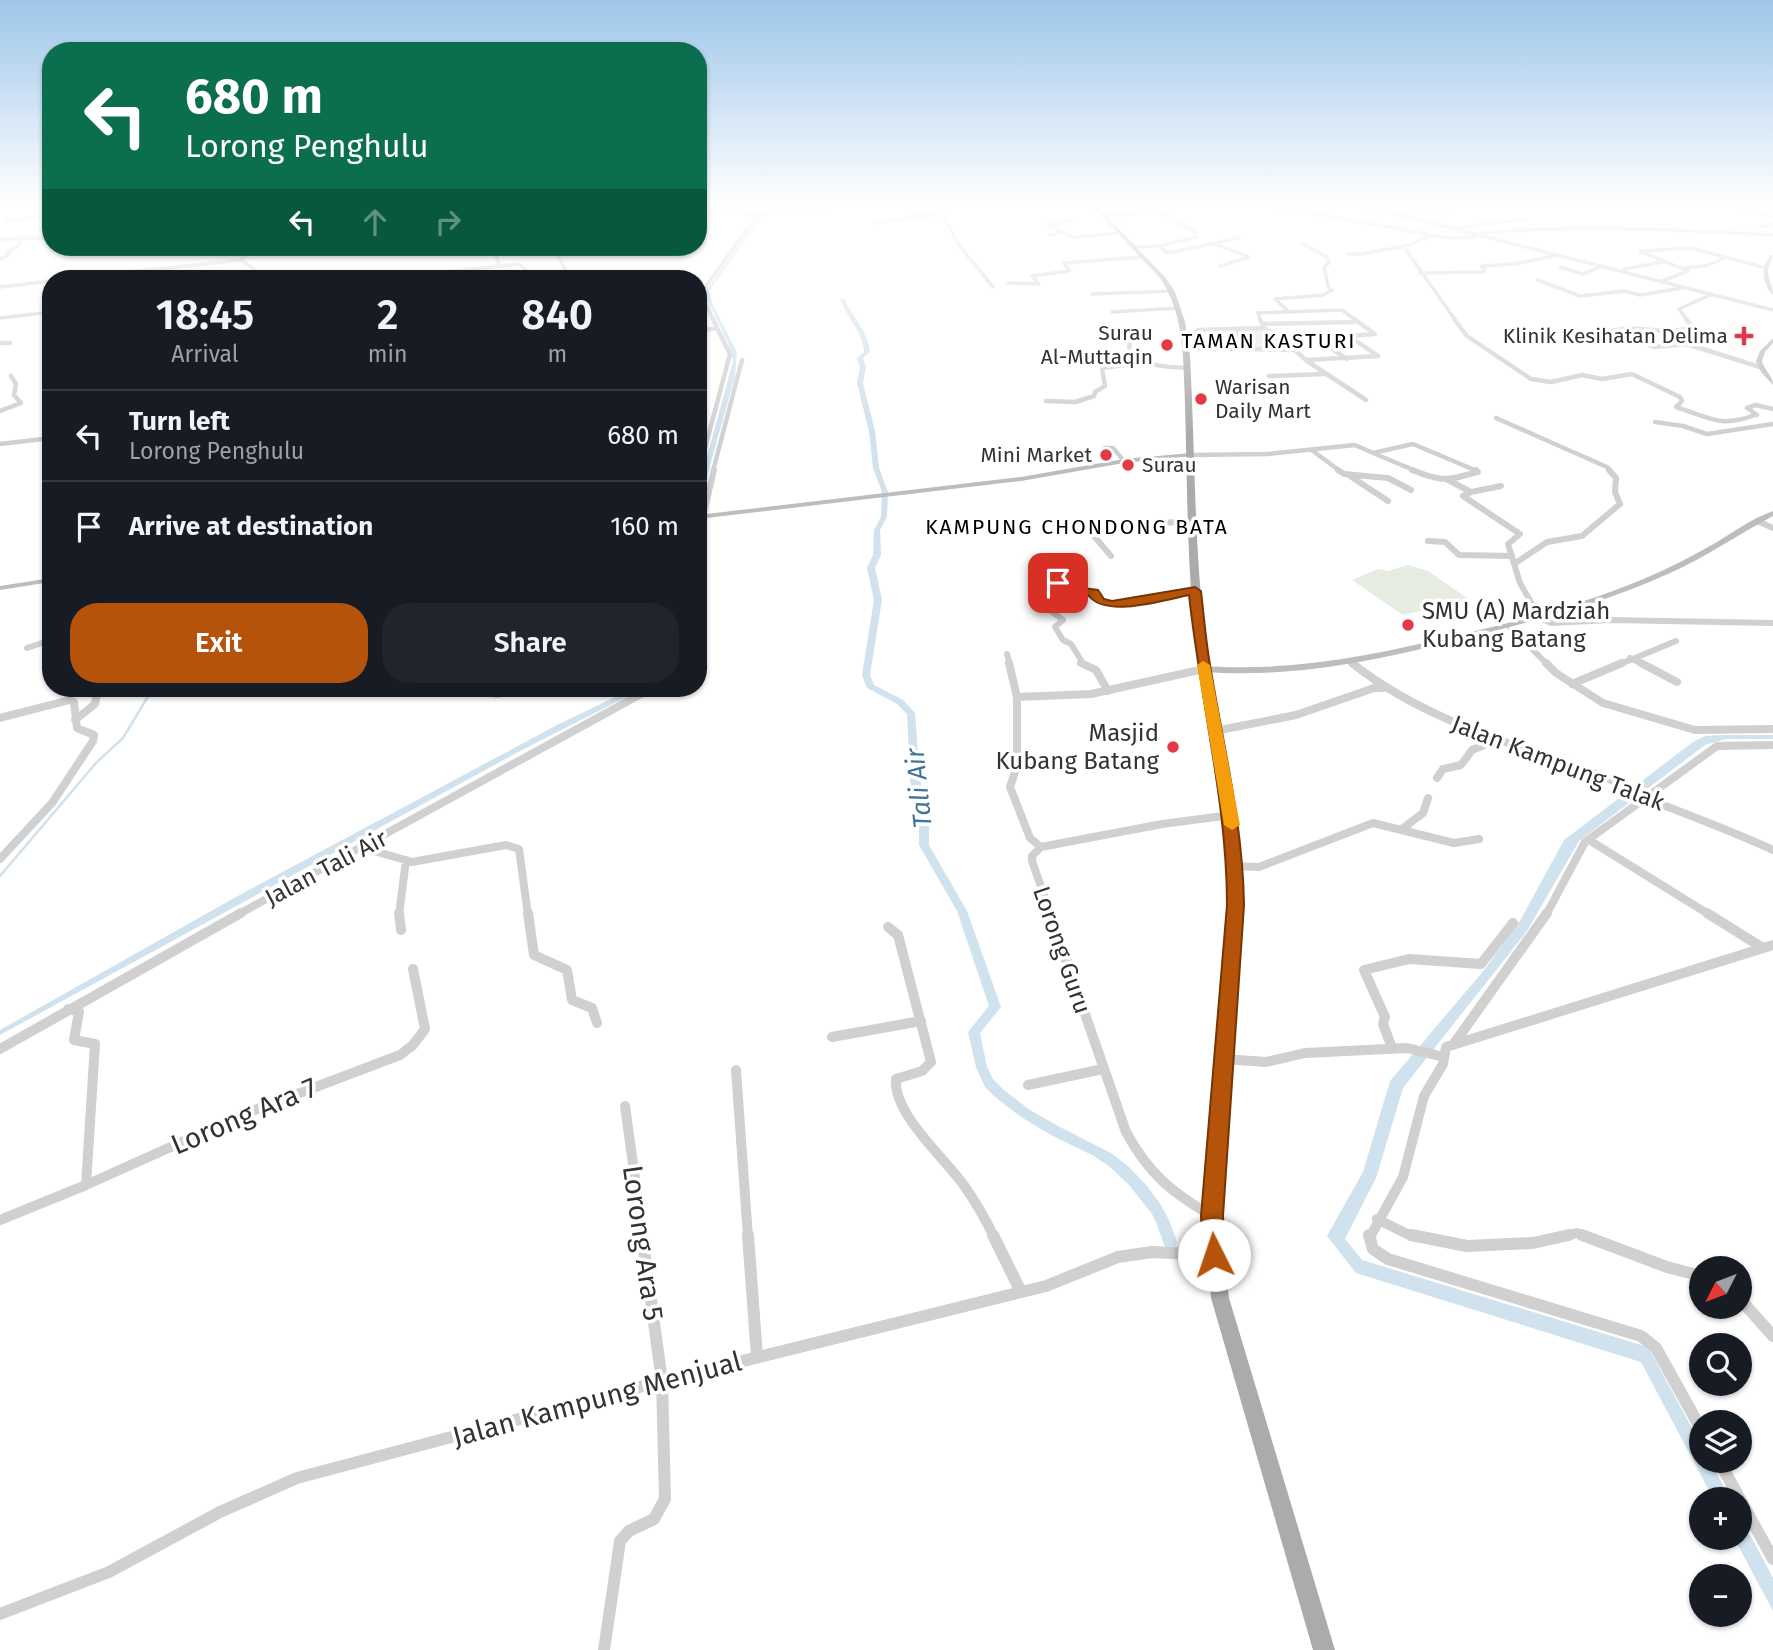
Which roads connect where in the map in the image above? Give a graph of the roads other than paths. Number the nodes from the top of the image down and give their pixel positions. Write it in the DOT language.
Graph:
graph roads {
  1 [pos="987,280"];
  2 [pos="1036,280"];
  3 [pos="1162,280"];
  4 [pos="1326,280"];
  5 [pos="1425,280"];
  6 [pos="1538,280"];
  7 [pos="1658,280"];
  8 [pos="1662,281"];
  9 [pos="42,282"];
  10 [pos="1008,283"];
  11 [pos="0,287"];
  12 [pos="993,287"];
  13 [pos="1685,287"];
  14 [pos="1172,291"];
  15 [pos="1092,294"];
  16 [pos="1716,295"];
  17 [pos="707,306"];
  18 [pos="1179,308"];
  19 [pos="1773,310"];
  20 [pos="1288,311"];
  21 [pos="1112,312"];
  22 [pos="42,313"];
  23 [pos="0,318"];
  24 [pos="1357,322"];
  25 [pos="1264,326"];
  26 [pos="717,328"];
  27 [pos="1236,329"];
  28 [pos="707,330"];
  29 [pos="1664,331"];
  30 [pos="1130,333"];
  31 [pos="1349,336"];
  32 [pos="1315,337"];
  33 [pos="1281,338"];
  34 [pos="1773,340"];
  35 [pos="10,342"];
  36 [pos="0,343"];
  37 [pos="1687,344"];
  38 [pos="1191,348"];
  39 [pos="1240,349"];
  40 [pos="1296,351"];
  41 [pos="1347,359"];
  42 [pos="742,360"];
  43 [pos="1306,360"];
  44 [pos="1140,362"];
  45 [pos="1759,367"];
  46 [pos="1187,368"];
  47 [pos="1325,374"];
  48 [pos="11,376"];
  49 [pos="1269,376"];
  50 [pos="1773,383"];
  51 [pos="1366,400"];
  52 [pos="1046,401"];
  53 [pos="1773,409"];
  54 [pos="0,411"];
  55 [pos="1755,415"];
  56 [pos="1496,418"];
  57 [pos="1655,422"];
  58 [pos="1773,423"];
  59 [pos="42,439"];
  60 [pos="0,444"];
  61 [pos="707,445"];
  62 [pos="1105,448"];
  63 [pos="1313,451"];
  64 [pos="1373,453"];
  65 [pos="1191,455"];
  66 [pos="1124,461"];
  67 [pos="1349,476"];
  68 [pos="1448,480"];
  69 [pos="1502,486"];
  70 [pos="1411,490"];
  71 [pos="1471,492"];
  72 [pos="707,496"];
  73 [pos="1388,500"];
  74 [pos="1773,513"];
  75 [pos="707,516"];
  76 [pos="1757,521"];
  77 [pos="1193,522"];
  78 [pos="1773,528"];
  79 [pos="1428,541"];
  80 [pos="1111,556"];
  81 [pos="1513,556"];
  82 [pos="1514,564"];
  83 [pos="1049,572"];
  84 [pos="42,581"];
  85 [pos="0,588"];
  86 [pos="1195,591"];
  87 [pos="1051,611"];
  88 [pos="1540,618"];
  89 [pos="1773,623"];
  90 [pos="1509,626"];
  91 [pos="1676,641"];
  92 [pos="42,643"];
  93 [pos="27,648"];
  94 [pos="1007,654"];
  95 [pos="1629,658"];
  96 [pos="1351,663"];
  97 [pos="1204,669"];
  98 [pos="1676,682"];
  99 [pos="1572,684"];
  100 [pos="1383,688"];
  101 [pos="1108,691"];
  102 [pos="96,697"];
  103 [pos="636,697"];
  104 [pos="1017,697"];
  105 [pos="0,718"];
  106 [pos="75,720"];
  107 [pos="1773,729"];
  108 [pos="1215,731"];
  109 [pos="1489,735"];
  110 [pos="1773,745"];
  111 [pos="1437,778"];
  112 [pos="1644,797"];
  113 [pos="1428,798"];
  114 [pos="1231,815"];
  115 [pos="1402,829"];
  116 [pos="1479,839"];
  117 [pos="1589,839"];
  118 [pos="1041,847"];
  119 [pos="364,848"];
  120 [pos="1773,850"];
  121 [pos="0,859"];
  122 [pos="406,860"];
  123 [pos="1235,866"];
  124 [pos="1513,923"];
  125 [pos="888,927"];
  126 [pos="401,930"];
  127 [pos="1768,946"];
  128 [pos="413,969"];
  129 [pos="68,1009"];
  130 [pos="921,1021"];
  131 [pos="597,1023"];
  132 [pos="832,1037"];
  133 [pos="1453,1045"];
  134 [pos="1392,1048"];
  135 [pos="0,1049"];
  136 [pos="1439,1055"];
  137 [pos="1224,1059"];
  138 [pos="1103,1069"];
  139 [pos="736,1070"];
  140 [pos="1028,1085"];
  141 [pos="625,1106"];
  142 [pos="86,1185"];
  143 [pos="1212,1216"];
  144 [pos="1377,1219"];
  145 [pos="0,1220"];
  146 [pos="1214,1255"];
  147 [pos="1689,1273"];
  148 [pos="1021,1292"];
  149 [pos="1752,1312"];
  150 [pos="1773,1336"];
  151 [pos="757,1357"];
  152 [pos="662,1381"];
  153 [pos="1690,1410"];
  154 [pos="1726,1473"];
  155 [pos="1773,1559"];
  156 [pos="0,1614"];
  157 [pos="604,1650"];
  158 [pos="1324,1650"];
  1 -- 12 [label="street"];
  2 -- 10 [label="street"];
  3 -- 14 [label="main road"];
  4 -- 20 [label="street"];
  5 -- 55 [label="street"];
  6 -- 13 [label="street"];
  7 -- 8 [label="street"];
  8 -- 13 [label="street"];
  9 -- 11 [label="street"];
  13 -- 16 [label="street"];
  14 -- 15 [label="street"];
  14 -- 18 [label="main road"];
  16 -- 19 [label="street"];
  16 -- 29 [label="street"];
  17 -- 26 [label="street"];
  18 -- 21 [label="street"];
  18 -- 38 [label="main road"];
  20 -- 24 [label="street"];
  20 -- 25 [label="street"];
  22 -- 23 [label="street"];
  24 -- 25 [label="street"];
  24 -- 31 [label="street"];
  25 -- 27 [label="street"];
  25 -- 33 [label="street"];
  26 -- 28 [label="street"];
  26 -- 61 [label="street"];
  27 -- 38 [label="street"];
  27 -- 39 [label="street"];
  29 -- 37 [label="street"];
  29 -- 37 [label="street"];
  30 -- 44 [label="street"];
  31 -- 32 [label="street"];
  31 -- 41 [label="street"];
  32 -- 33 [label="street"];
  32 -- 41 [label="street"];
  33 -- 40 [label="street"];
  34 -- 45 [label="street"];
  35 -- 36 [label="street"];
  37 -- 45 [label="street"];
  38 -- 39 [label="street"];
  38 -- 46 [label="main road"];
  39 -- 40 [label="street"];
  40 -- 43 [label="street"];
  41 -- 43 [label="street"];
  42 -- 72 [label="street"];
  43 -- 47 [label="street"];
  44 -- 46 [label="street"];
  44 -- 52 [label="street"];
  45 -- 50 [label="street"];
  46 -- 65 [label="main road"];
  47 -- 49 [label="street"];
  47 -- 51 [label="street"];
  48 -- 54 [label="street"];
  53 -- 55 [label="street"];
  55 -- 58 [label="street"];
  56 -- 82 [label="street"];
  57 -- 58 [label="street"];
  59 -- 60 [label="street"];
  62 -- 66 [label="street"];
  63 -- 64 [label="street"];
  63 -- 65 [label="street"];
  63 -- 67 [label="street"];
  64 -- 68 [label="street"];
  64 -- 68 [label="street"];
  65 -- 66 [label="street"];
  65 -- 77 [label="main road"];
  66 -- 75 [label="street"];
  67 -- 70 [label="street"];
  67 -- 73 [label="street"];
  68 -- 71 [label="street"];
  69 -- 71 [label="street"];
  71 -- 81 [label="street"];
  74 -- 76 [label="street"];
  76 -- 78 [label="street"];
  76 -- 88 [label="street"];
  77 -- 80 [label="street"];
  77 -- 86 [label="main road"];
  79 -- 81 [label="street"];
  81 -- 82 [label="street"];
  82 -- 88 [label="street"];
  83 -- 86 [label="street"];
  84 -- 85 [label="street"];
  86 -- 97 [label="main road"];
  87 -- 101 [label="street"];
  88 -- 89 [label="street"];
  88 -- 90 [label="street"];
  90 -- 96 [label="street"];
  90 -- 99 [label="street"];
  91 -- 95 [label="street"];
  92 -- 93 [label="street"];
  94 -- 104 [label="street"];
  95 -- 98 [label="street"];
  95 -- 99 [label="street"];
  96 -- 97 [label="street"];
  96 -- 100 [label="street, Jalan Kampung Talak"];
  97 -- 101 [label="street"];
  97 -- 108 [label="main road"];
  99 -- 107 [label="street"];
  100 -- 108 [label="street"];
  100 -- 109 [label="street, Jalan Kampung Talak"];
  101 -- 104 [label="street"];
  102 -- 106 [label="street"];
  103 -- 119 [label="street, Jalan Tali Air"];
  104 -- 118 [label="street"];
  105 -- 106 [label="street"];
  106 -- 121 [label="street"];
  108 -- 114 [label="main road"];
  109 -- 111 [label="street"];
  109 -- 112 [label="street, Jalan Kampung Talak"];
  110 -- 112 [label="street"];
  112 -- 117 [label="street"];
  112 -- 120 [label="street, Jalan Kampung Talak"];
  113 -- 115 [label="street"];
  114 -- 118 [label="street"];
  114 -- 123 [label="main road"];
  115 -- 116 [label="street"];
  115 -- 123 [label="street"];
  117 -- 127 [label="street"];
  117 -- 133 [label="street"];
  118 -- 138 [label="street, Lorong Guru"];
  119 -- 122 [label="street"];
  119 -- 129 [label="street, Jalan Tali Air"];
  122 -- 126 [label="street"];
  122 -- 131 [label="street"];
  123 -- 137 [label="main road"];
  124 -- 134 [label="street"];
  125 -- 130 [label="street"];
  127 -- 133 [label="street"];
  128 -- 142 [label="street, Lorong Ara 7"];
  129 -- 135 [label="street, Jalan Tali Air"];
  129 -- 142 [label="street"];
  130 -- 132 [label="street"];
  130 -- 148 [label="street"];
  133 -- 136 [label="street"];
  134 -- 136 [label="street"];
  134 -- 137 [label="street"];
  136 -- 144 [label="street"];
  137 -- 143 [label="main road"];
  138 -- 140 [label="street"];
  138 -- 143 [label="street, Lorong Guru"];
  139 -- 151 [label="street"];
  141 -- 152 [label="street, Lorong Ara 5"];
  142 -- 145 [label="street, Lorong Ara 7"];
  143 -- 146 [label="main road"];
  144 -- 147 [label="street"];
  144 -- 153 [label="street"];
  146 -- 148 [label="street, Jalan Kampung Menjual"];
  146 -- 158 [label="main road"];
  148 -- 151 [label="street, Jalan Kampung Menjual"];
  149 -- 150 [label="street"];
  151 -- 152 [label="street, Jalan Kampung Menjual"];
  152 -- 156 [label="street, Jalan Kampung Menjual"];
  152 -- 157 [label="street, Lorong Ara 5"];
  154 -- 155 [label="street"];
}
